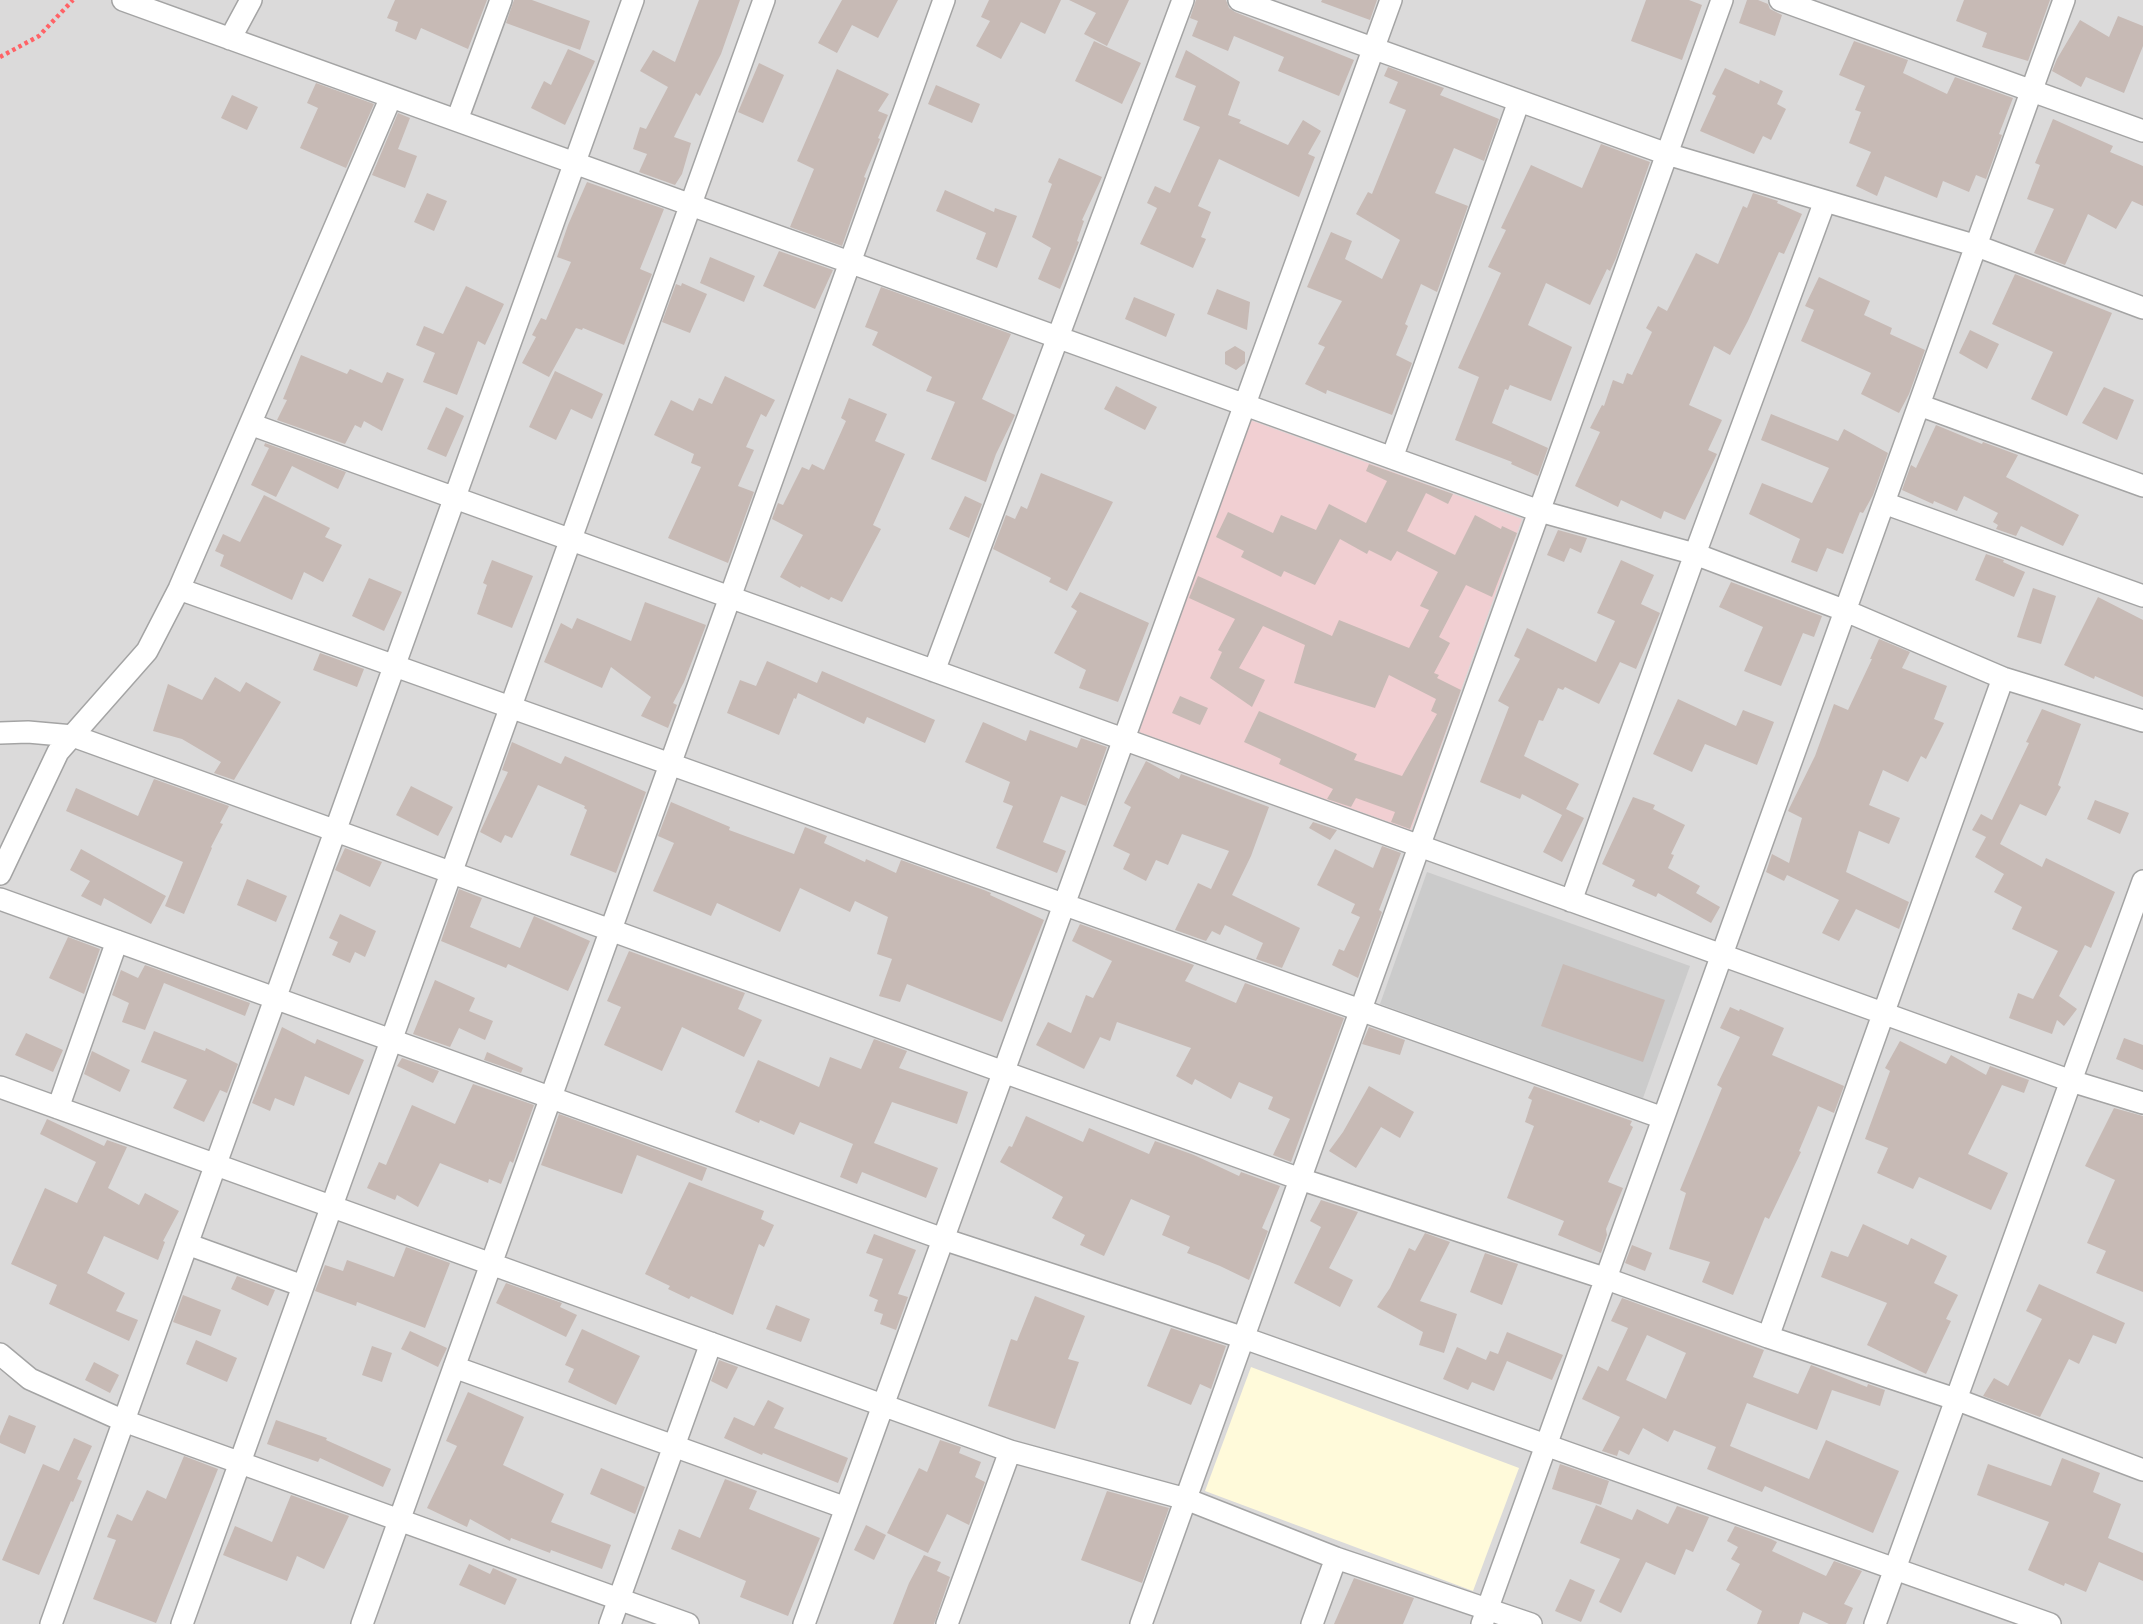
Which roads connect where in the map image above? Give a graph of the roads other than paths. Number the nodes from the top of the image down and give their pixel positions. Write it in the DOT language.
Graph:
graph roads {
  1 [pos="123,0"];
  2 [pos="251,0"];
  3 [pos="500,0"];
  4 [pos="633,0"];
  5 [pos="764,0"];
  6 [pos="944,0"];
  7 [pos="1183,0"];
  8 [pos="1239,0"];
  9 [pos="1391,0"];
  10 [pos="1722,0"];
  11 [pos="1780,0"];
  12 [pos="2064,0"];
  13 [pos="230,38"];
  14 [pos="1373,48"];
  15 [pos="2031,91"];
  16 [pos="391,97"];
  17 [pos="1520,101"];
  18 [pos="457,120"];
  19 [pos="2143,131"];
  20 [pos="1667,155"];
  21 [pos="575,163"];
  22 [pos="1825,201"];
  23 [pos="691,205"];
  24 [pos="1977,246"];
  25 [pos="850,262"];
  26 [pos="2143,308"];
  27 [pos="1058,337"];
  28 [pos="1245,404"];
  29 [pos="1919,405"];
  30 [pos="250,424"];
  31 [pos="1392,458"];
  32 [pos="2143,486"];
  33 [pos="454,498"];
  34 [pos="1884,503"];
  35 [pos="1539,511"];
  36 [pos="570,540"];
  37 [pos="1695,554"];
  38 [pos="179,589"];
  39 [pos="2143,596"];
  40 [pos="730,597"];
  41 [pos="1846,611"];
  42 [pos="394,666"];
  43 [pos="934,671"];
  44 [pos="2003,678"];
  45 [pos="510,707"];
  46 [pos="2143,721"];
  47 [pos="0,733"];
  48 [pos="73,736"];
  49 [pos="1124,740"];
  50 [pos="670,764"];
  51 [pos="335,831"];
  52 [pos="1419,846"];
  53 [pos="451,872"];
  54 [pos="0,874"];
  55 [pos="2143,881"];
  56 [pos="0,899"];
  57 [pos="1571,901"];
  58 [pos="1064,904"];
  59 [pos="611,930"];
  60 [pos="117,941"];
  61 [pos="1721,956"];
  62 [pos="275,998"];
  63 [pos="1360,1010"];
  64 [pos="1883,1014"];
  65 [pos="391,1040"];
  66 [pos="1003,1072"];
  67 [pos="2071,1081"];
  68 [pos="0,1087"];
  69 [pos="551,1097"];
  70 [pos="2143,1103"];
  71 [pos="58,1108"];
  72 [pos="1663,1118"];
  73 [pos="215,1165"];
  74 [pos="1300,1179"];
  75 [pos="331,1207"];
  76 [pos="943,1239"];
  77 [pos="187,1244"];
  78 [pos="491,1264"];
  79 [pos="1606,1279"];
  80 [pos="303,1286"];
  81 [pos="1768,1336"];
  82 [pos="1244,1338"];
  83 [pos="711,1343"];
  84 [pos="0,1354"];
  85 [pos="454,1367"];
  86 [pos="1958,1400"];
  87 [pos="883,1406"];
  88 [pos="124,1421"];
  89 [pos="1546,1445"];
  90 [pos="674,1446"];
  91 [pos="1010,1451"];
  92 [pos="239,1462"];
  93 [pos="2143,1470"];
  94 [pos="1186,1499"];
  95 [pos="846,1508"];
  96 [pos="399,1520"];
  97 [pos="1336,1558"];
  98 [pos="1895,1568"];
  99 [pos="619,1599"];
  100 [pos="1485,1616"];
  101 [pos="51,1624"];
  102 [pos="182,1624"];
  103 [pos="362,1624"];
  104 [pos="610,1624"];
  105 [pos="688,1624"];
  106 [pos="804,1624"];
  107 [pos="947,1624"];
  108 [pos="1141,1624"];
  109 [pos="1312,1624"];
  110 [pos="1531,1624"];
  111 [pos="1875,1624"];
  112 [pos="2050,1624"];
  1 -- 13 [label="street"];
  2 -- 13 [label="street"];
  3 -- 18 [label="street"];
  4 -- 21 [label="street"];
  5 -- 23 [label="street"];
  6 -- 25 [label="street"];
  7 -- 27 [label="street"];
  8 -- 14 [label="street"];
  9 -- 14 [label="street"];
  10 -- 20 [label="street"];
  11 -- 15 [label="street"];
  12 -- 15 [label="street"];
  13 -- 16 [label="street"];
  14 -- 17 [label="street"];
  14 -- 28 [label="street"];
  15 -- 19 [label="street"];
  15 -- 24 [label="street"];
  16 -- 18 [label="street"];
  16 -- 30 [label="street"];
  17 -- 20 [label="street"];
  17 -- 31 [label="street"];
  18 -- 21 [label="street"];
  20 -- 22 [label="street"];
  20 -- 35 [label="street"];
  21 -- 23 [label="street"];
  21 -- 33 [label="street"];
  22 -- 24 [label="street"];
  22 -- 37 [label="street"];
  23 -- 25 [label="street"];
  23 -- 36 [label="street"];
  24 -- 26 [label="street"];
  24 -- 29 [label="street"];
  25 -- 27 [label="street"];
  25 -- 40 [label="street"];
  27 -- 28 [label="street"];
  27 -- 43 [label="street"];
  28 -- 31 [label="street"];
  28 -- 49 [label="street"];
  29 -- 32 [label="street"];
  29 -- 34 [label="street"];
  30 -- 33 [label="street"];
  30 -- 38 [label="street"];
  31 -- 35 [label="street"];
  33 -- 36 [label="street"];
  33 -- 42 [label="street"];
  34 -- 39 [label="street"];
  34 -- 41 [label="street"];
  35 -- 37 [label="street"];
  35 -- 52 [label="street"];
  36 -- 40 [label="street"];
  36 -- 45 [label="street"];
  37 -- 41 [label="street"];
  37 -- 57 [label="street"];
  38 -- 42 [label="street"];
  38 -- 48 [label="street"];
  40 -- 43 [label="street"];
  40 -- 50 [label="street"];
  41 -- 44 [label="street"];
  41 -- 61 [label="street"];
  42 -- 45 [label="street"];
  42 -- 51 [label="street"];
  43 -- 49 [label="street"];
  44 -- 46 [label="street"];
  44 -- 64 [label="street"];
  45 -- 50 [label="street"];
  45 -- 53 [label="street"];
  47 -- 48 [label="street"];
  48 -- 51 [label="street"];
  48 -- 54 [label="street"];
  49 -- 52 [label="street"];
  49 -- 58 [label="street"];
  50 -- 58 [label="street"];
  50 -- 59 [label="street"];
  51 -- 53 [label="street"];
  51 -- 62 [label="street"];
  52 -- 57 [label="street"];
  52 -- 63 [label="street"];
  53 -- 59 [label="street"];
  53 -- 65 [label="street"];
  55 -- 67 [label="street"];
  56 -- 60 [label="street"];
  57 -- 61 [label="street"];
  58 -- 63 [label="street"];
  58 -- 66 [label="street"];
  59 -- 66 [label="street"];
  59 -- 69 [label="street"];
  60 -- 62 [label="street"];
  60 -- 71 [label="street"];
  61 -- 64 [label="street"];
  61 -- 72 [label="street"];
  62 -- 65 [label="street"];
  62 -- 73 [label="street"];
  63 -- 72 [label="street"];
  63 -- 74 [label="street"];
  64 -- 67 [label="street"];
  64 -- 81 [label="street"];
  65 -- 69 [label="street"];
  65 -- 75 [label="street"];
  66 -- 74 [label="street"];
  66 -- 76 [label="street"];
  67 -- 70 [label="street"];
  67 -- 86 [label="street"];
  68 -- 71 [label="street"];
  69 -- 76 [label="street"];
  69 -- 78 [label="street"];
  71 -- 73 [label="street"];
  72 -- 79 [label="street"];
  73 -- 75 [label="street"];
  73 -- 77 [label="street"];
  74 -- 79 [label="street"];
  74 -- 82 [label="street"];
  75 -- 78 [label="street"];
  75 -- 80 [label="street"];
  76 -- 82 [label="street"];
  76 -- 87 [label="street"];
  77 -- 80 [label="street"];
  77 -- 88 [label="street"];
  78 -- 83 [label="street"];
  78 -- 85 [label="street"];
  79 -- 81 [label="street"];
  79 -- 89 [label="street"];
  80 -- 92 [label="street"];
  81 -- 86 [label="street"];
  82 -- 89 [label="street"];
  82 -- 94 [label="street"];
  83 -- 87 [label="street"];
  83 -- 90 [label="street"];
  84 -- 88 [label="street"];
  85 -- 90 [label="street"];
  85 -- 96 [label="street"];
  86 -- 93 [label="street"];
  86 -- 98 [label="street"];
  87 -- 91 [label="street"];
  87 -- 95 [label="street"];
  88 -- 92 [label="street"];
  88 -- 101 [label="street"];
  89 -- 98 [label="street"];
  89 -- 100 [label="street"];
  90 -- 95 [label="street"];
  90 -- 99 [label="street"];
  91 -- 94 [label="street"];
  91 -- 107 [label="street"];
  92 -- 96 [label="street"];
  92 -- 102 [label="street"];
  94 -- 97 [label="street"];
  94 -- 108 [label="street"];
  95 -- 106 [label="street"];
  96 -- 99 [label="street"];
  96 -- 103 [label="street"];
  97 -- 100 [label="street"];
  97 -- 109 [label="street"];
  98 -- 111 [label="street"];
  98 -- 112 [label="street"];
  99 -- 104 [label="street"];
  99 -- 105 [label="street"];
  100 -- 110 [label="street"];
}
